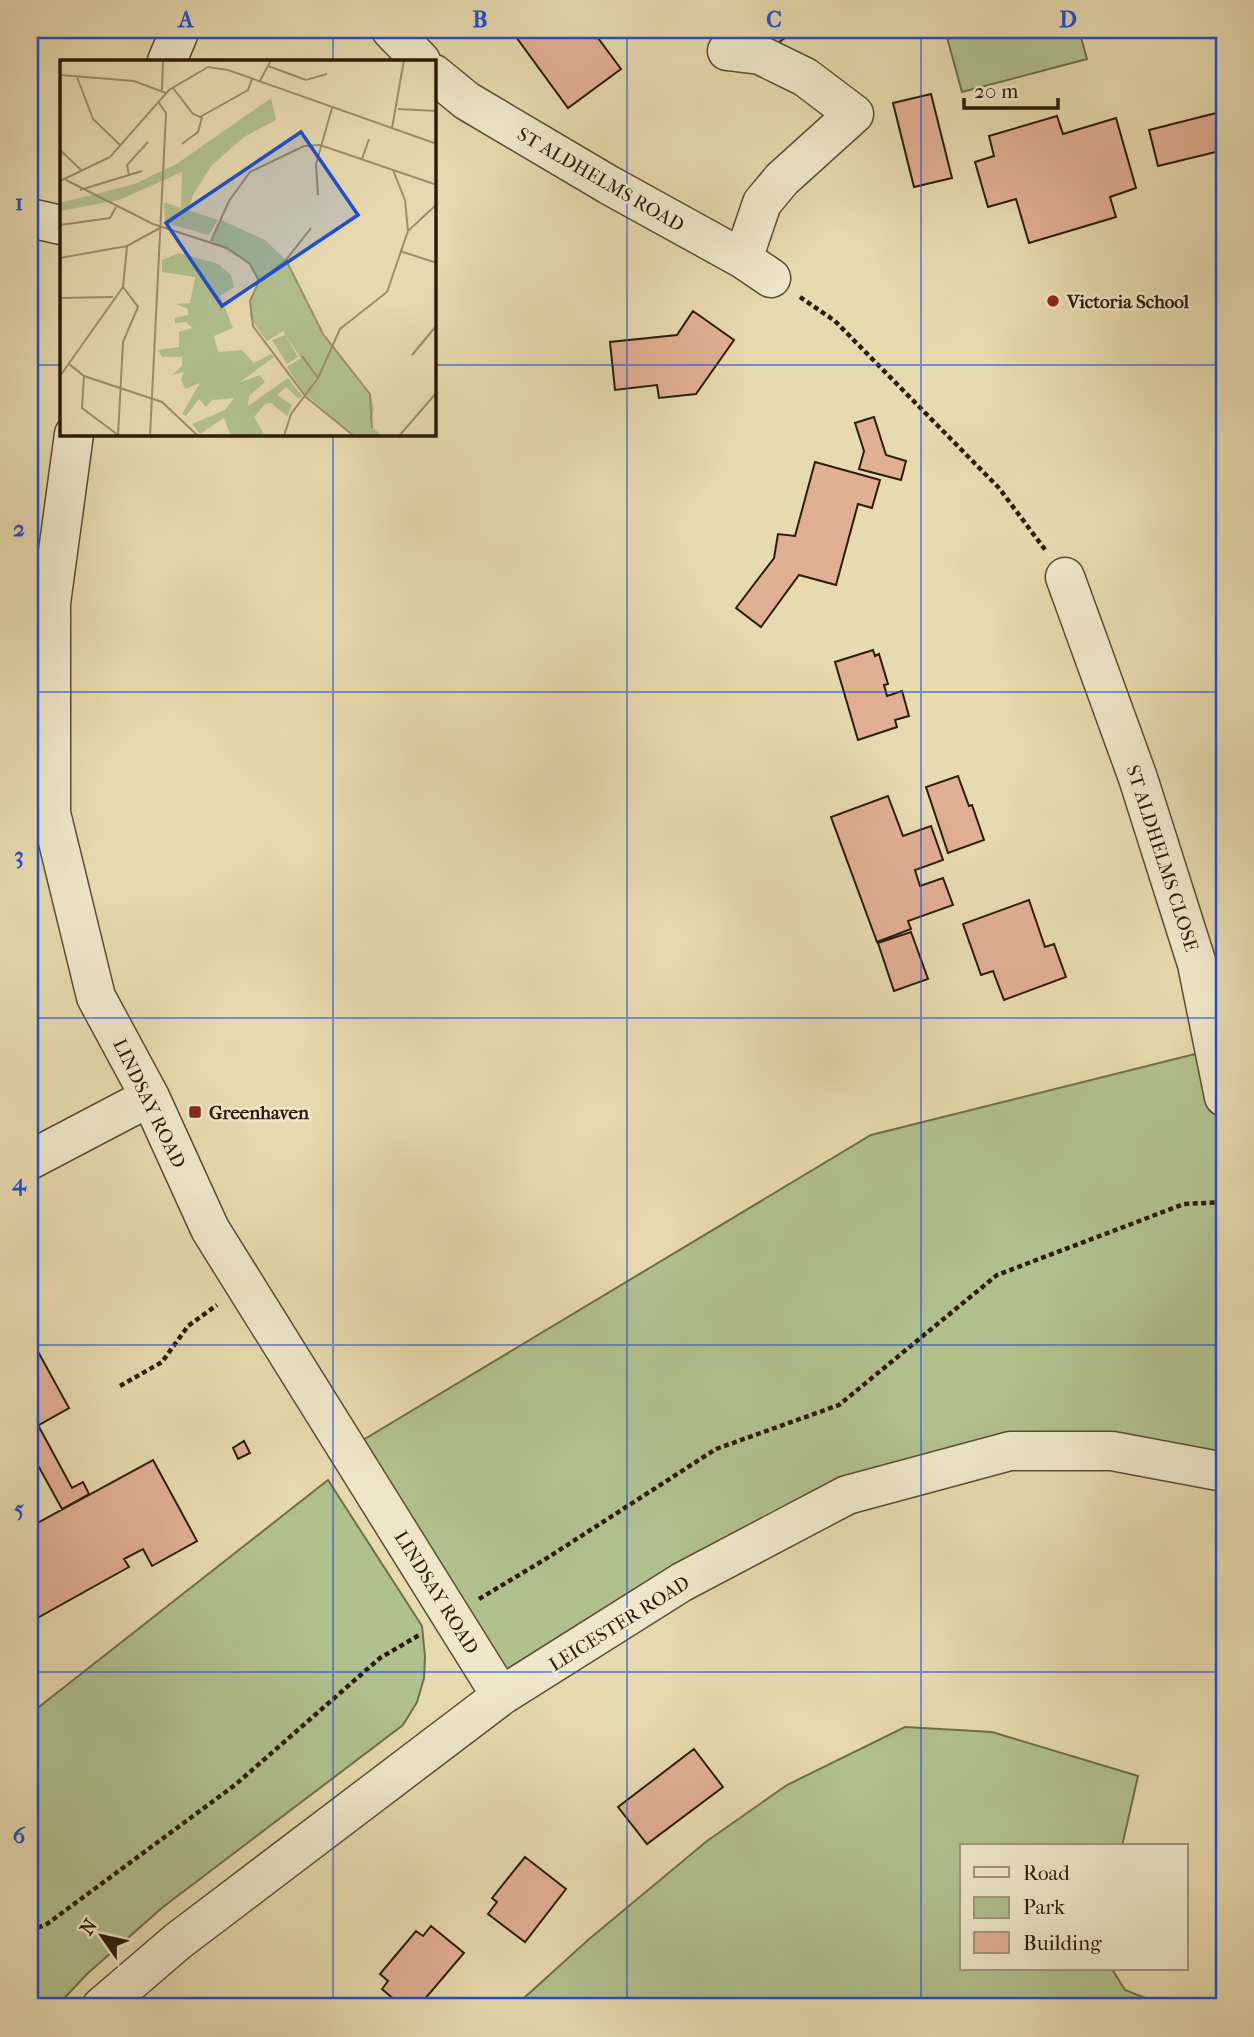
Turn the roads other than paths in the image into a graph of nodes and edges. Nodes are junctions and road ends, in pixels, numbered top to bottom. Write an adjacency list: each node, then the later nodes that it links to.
1 (180, 30): 4 (street)
2 (391, 30): 5 (street)
3 (727, 51): 6 (street, ST ALDHELMS ROAD)
4 (167, 60)
5 (420, 60)
6 (436, 76)
7 (30, 218): 8 (street)
8 (60, 225)
9 (74, 436): 12 (street, LINDSAY ROAD)
10 (1065, 577): 11 (street, ST ALDHELMS CLOSE)
11 (1220, 1050): 13 (street, ST ALDHELMS CLOSE)
12 (150, 1097): 14 (street); 16 (street, LINDSAY ROAD)
13 (1224, 1097)
14 (30, 1160)
15 (1224, 1472): 16 (street, LEICESTER ROAD)
16 (501, 1696): 17 (street, LEICESTER ROAD)
17 (101, 2007)

